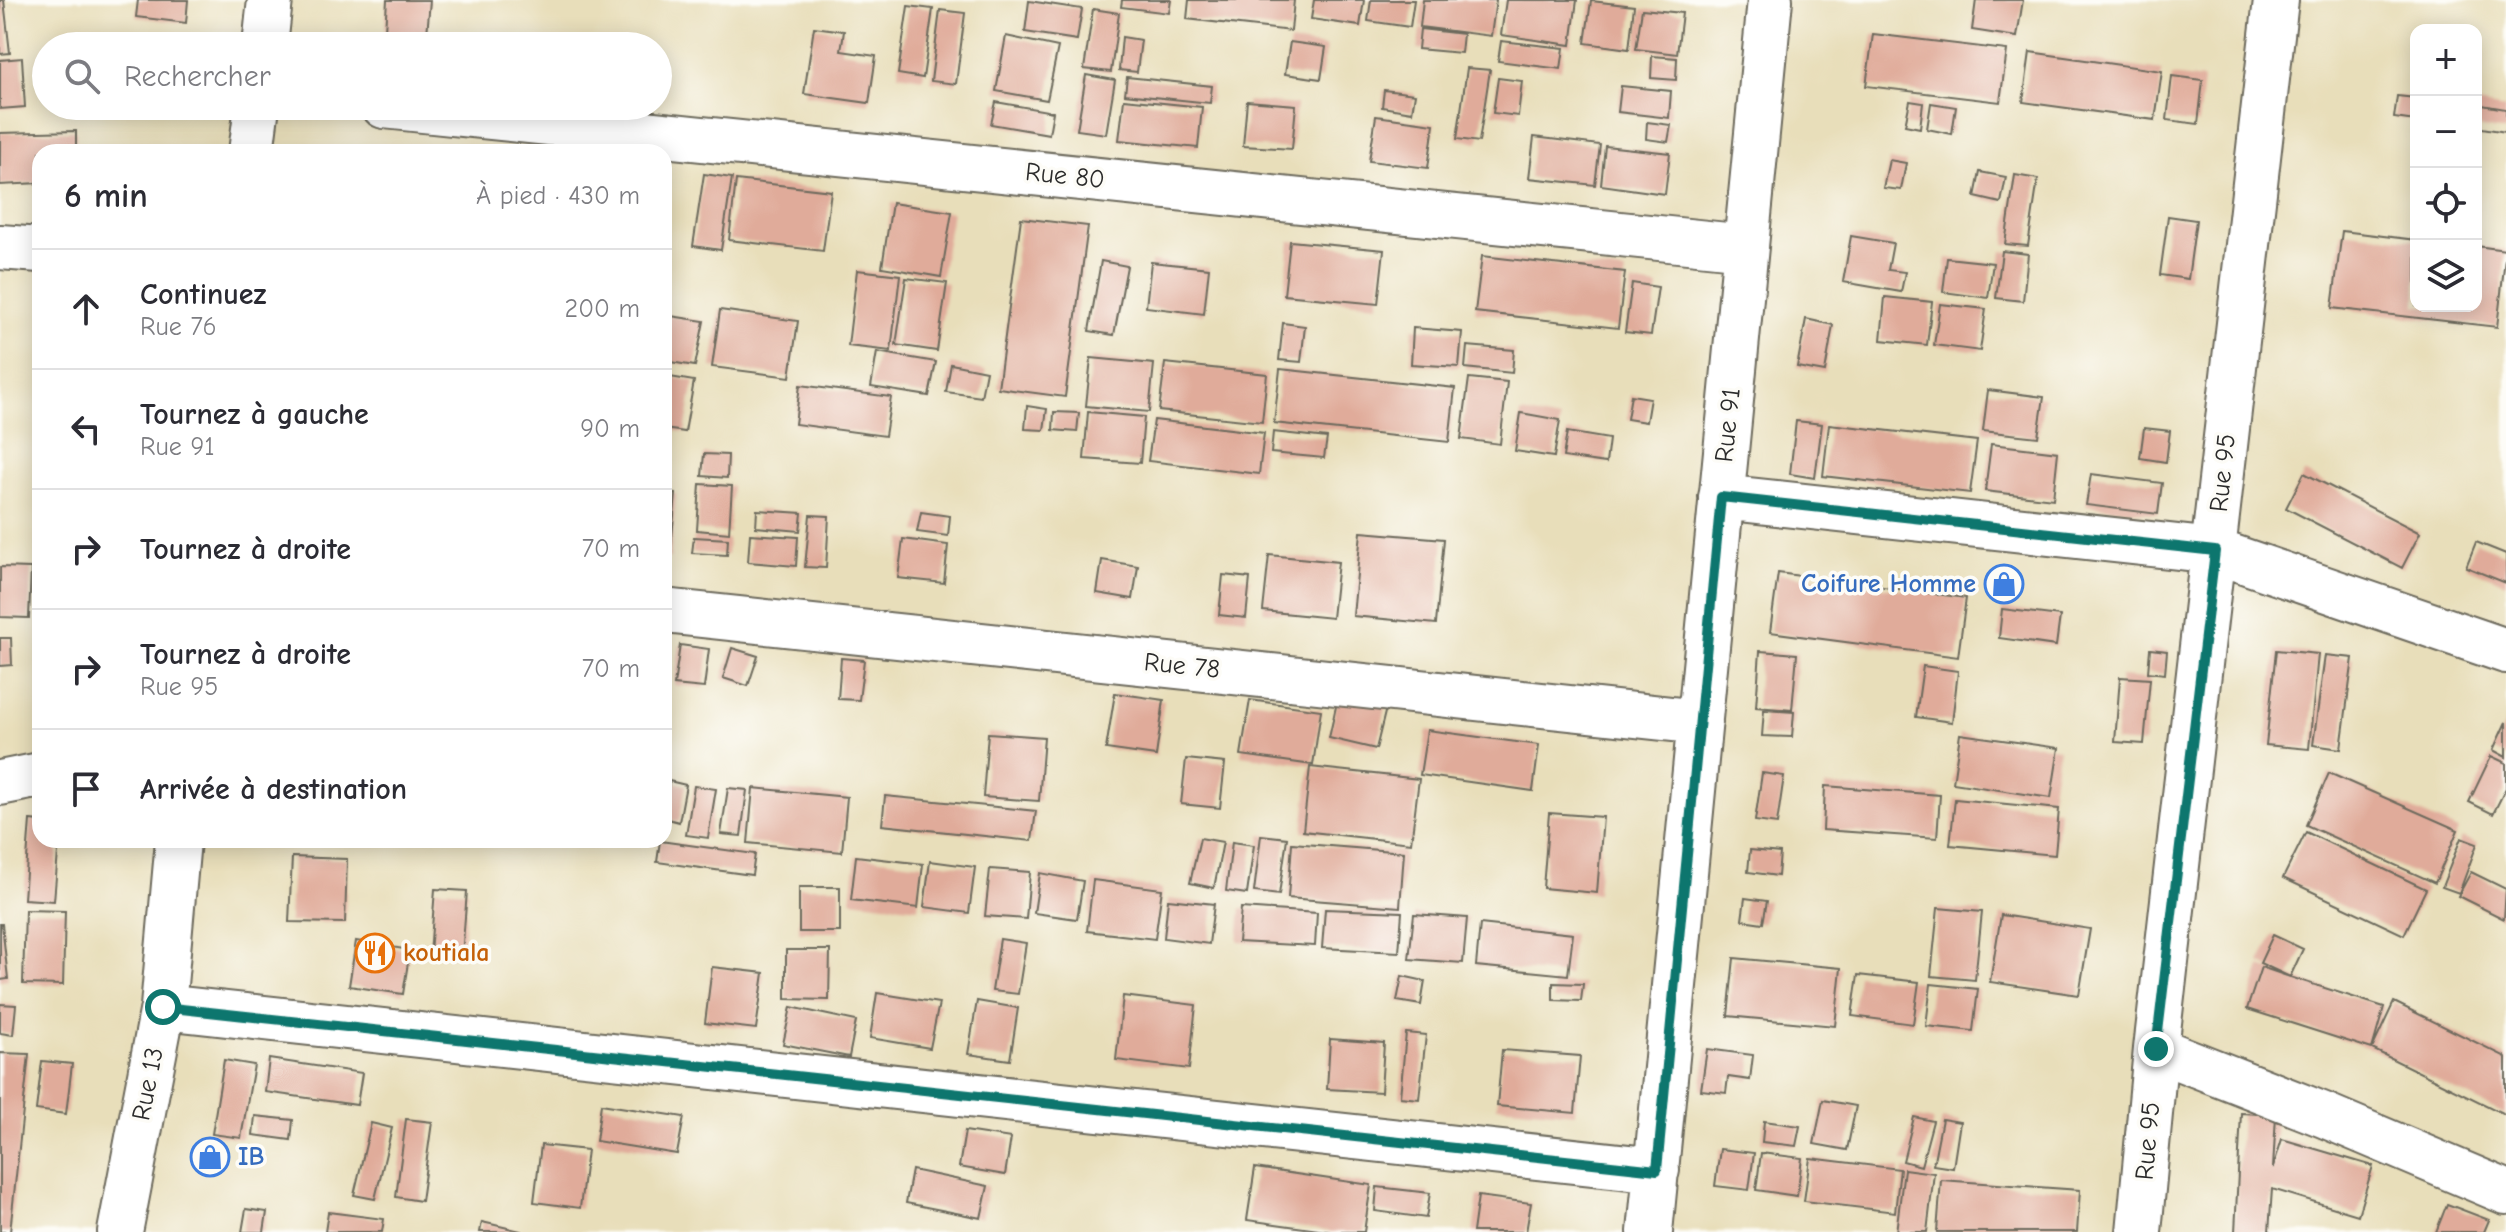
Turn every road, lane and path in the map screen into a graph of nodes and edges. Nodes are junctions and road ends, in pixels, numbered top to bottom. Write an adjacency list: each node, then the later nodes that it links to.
1 (270, 0): 4 (street)
2 (1770, 0): 9 (street, Rue 91)
3 (2276, 0): 12 (street, Rue 95)
4 (267, 32)
5 (255, 120): 7 (street)
6 (519, 120): 9 (street, Rue 80)
7 (252, 144)
8 (0, 247): 10 (street)
9 (1746, 247): 11 (street, Rue 91)
10 (32, 249)
11 (1721, 497): 12 (street); 15 (street, Rue 91)
12 (2215, 551): 14 (street); 20 (street, Rue 95)
13 (672, 612): 15 (street, Rue 78)
14 (2506, 651)
15 (1700, 722): 21 (street, Rue 91)
16 (32, 777): 17 (street)
17 (0, 783)
18 (177, 848): 19 (street, Rue 13)
19 (163, 1007): 21 (street); 23 (street, Rue 13)
20 (2156, 1049): 22 (street); 25 (street, Rue 95)
21 (1657, 1170): 24 (street, Rue 91)
22 (2506, 1192)
23 (120, 1232)
24 (1650, 1232)
25 (2139, 1232)

